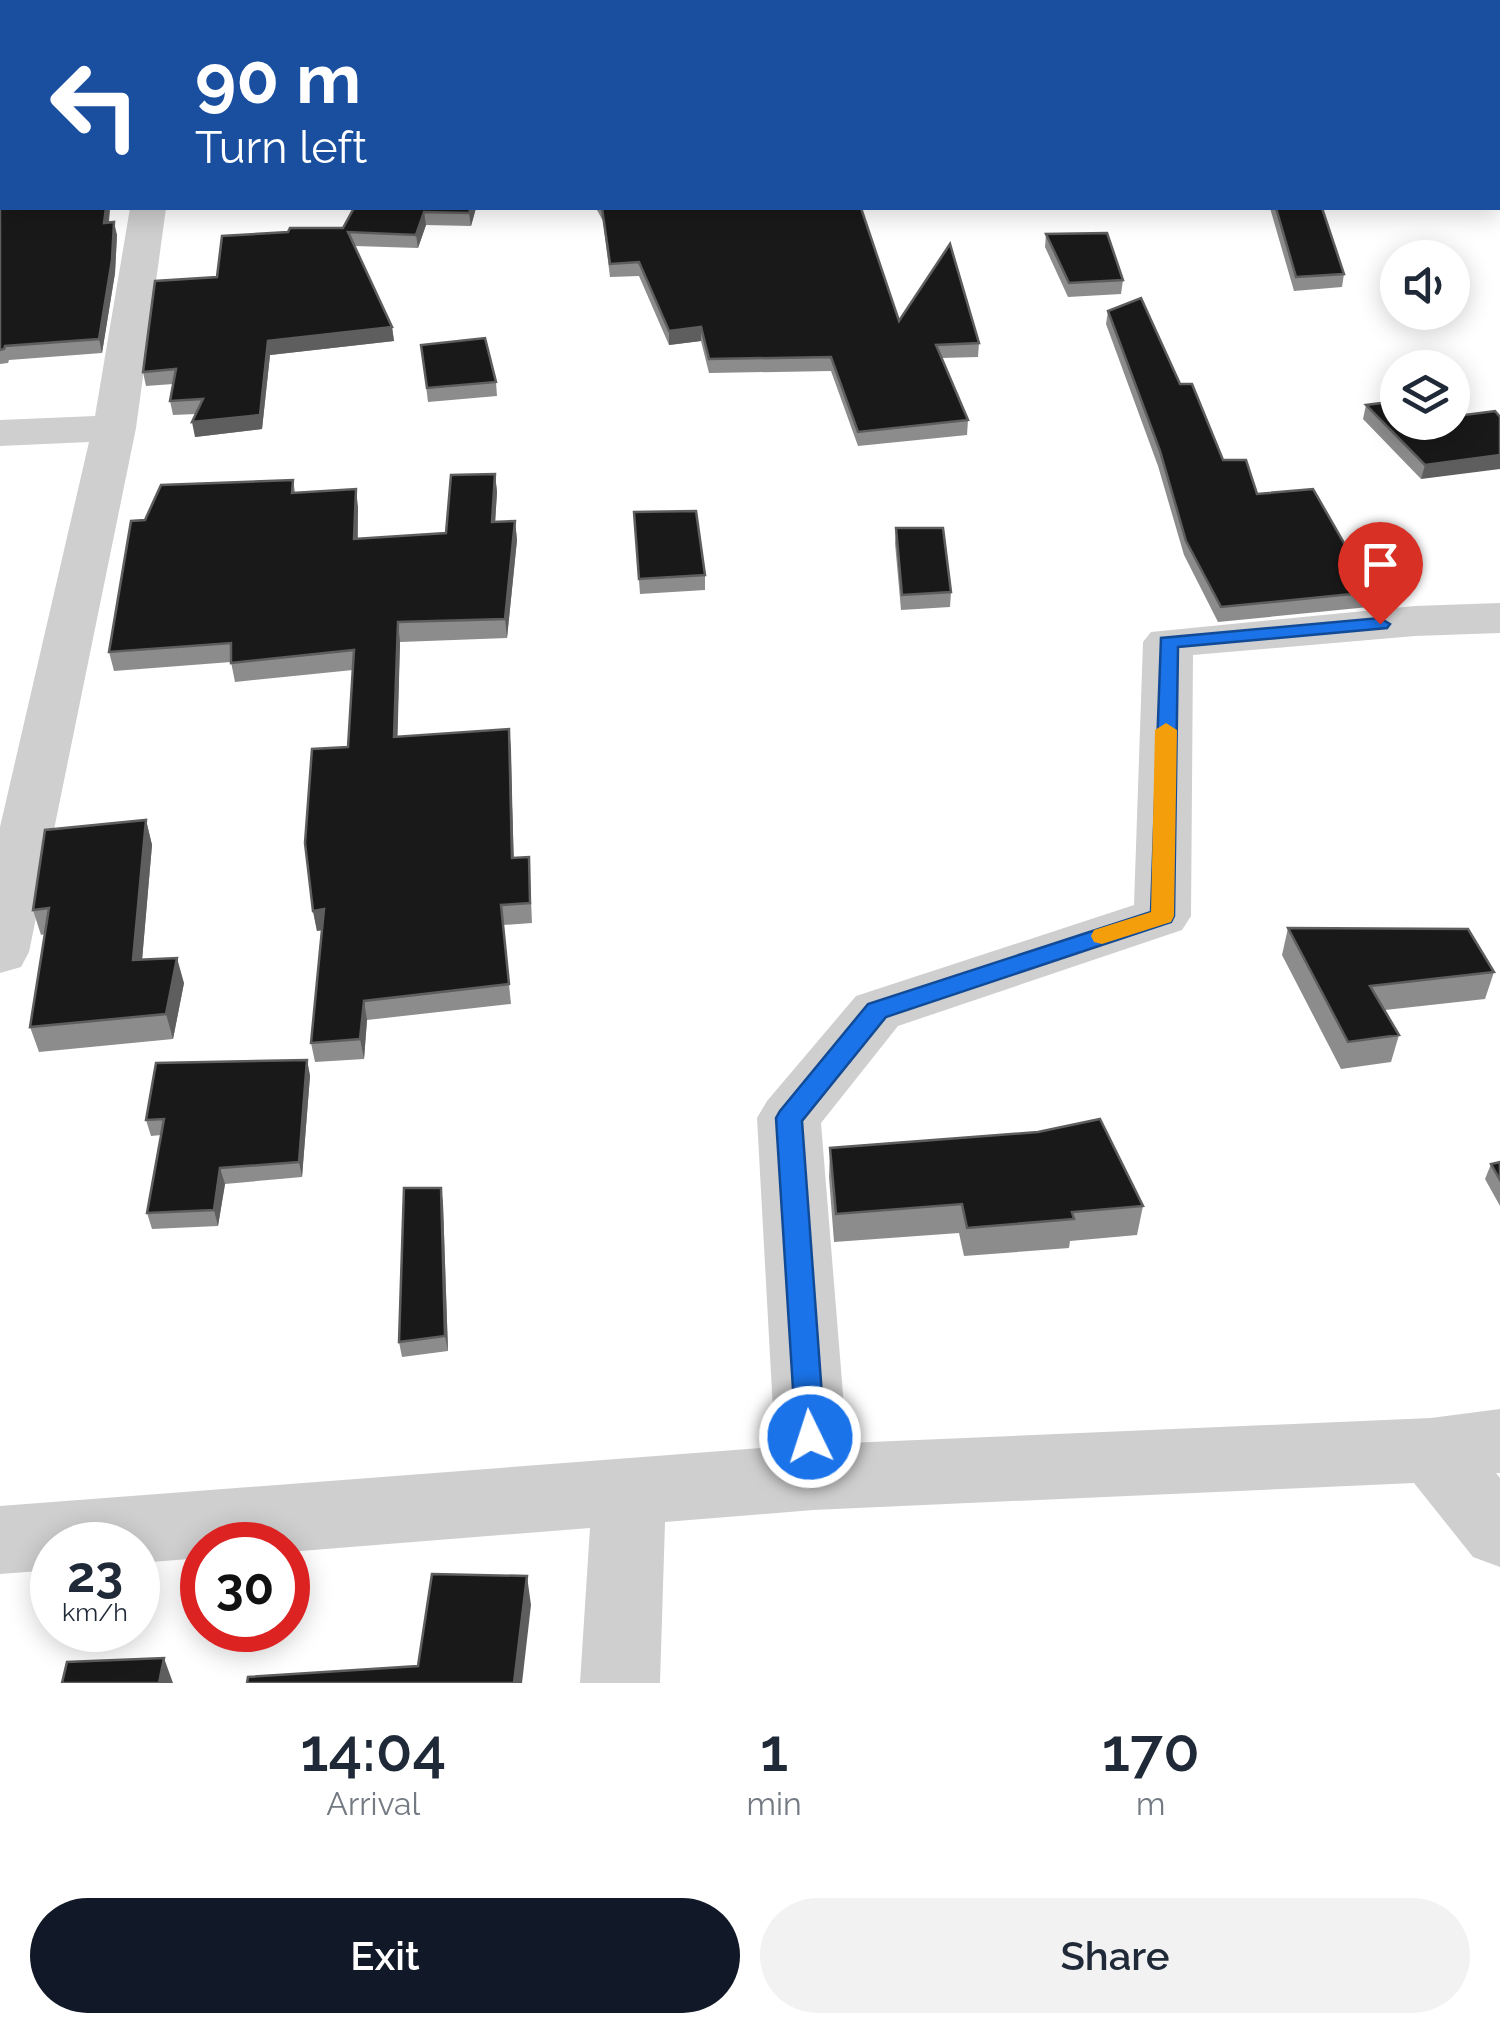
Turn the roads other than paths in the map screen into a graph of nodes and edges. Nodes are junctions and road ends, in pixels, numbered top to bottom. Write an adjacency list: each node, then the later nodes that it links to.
1 (147, 210): 2 (street)
2 (114, 428): 3 (street); 5 (street)
3 (0, 433)
4 (1500, 618): 7 (street)
5 (0, 952)
6 (1466, 1445): 7 (street); 9 (street)
7 (813, 1477): 8 (street)
8 (629, 1494): 10 (street); 11 (street)
9 (1500, 1533)
10 (0, 1540)
11 (620, 1683)

